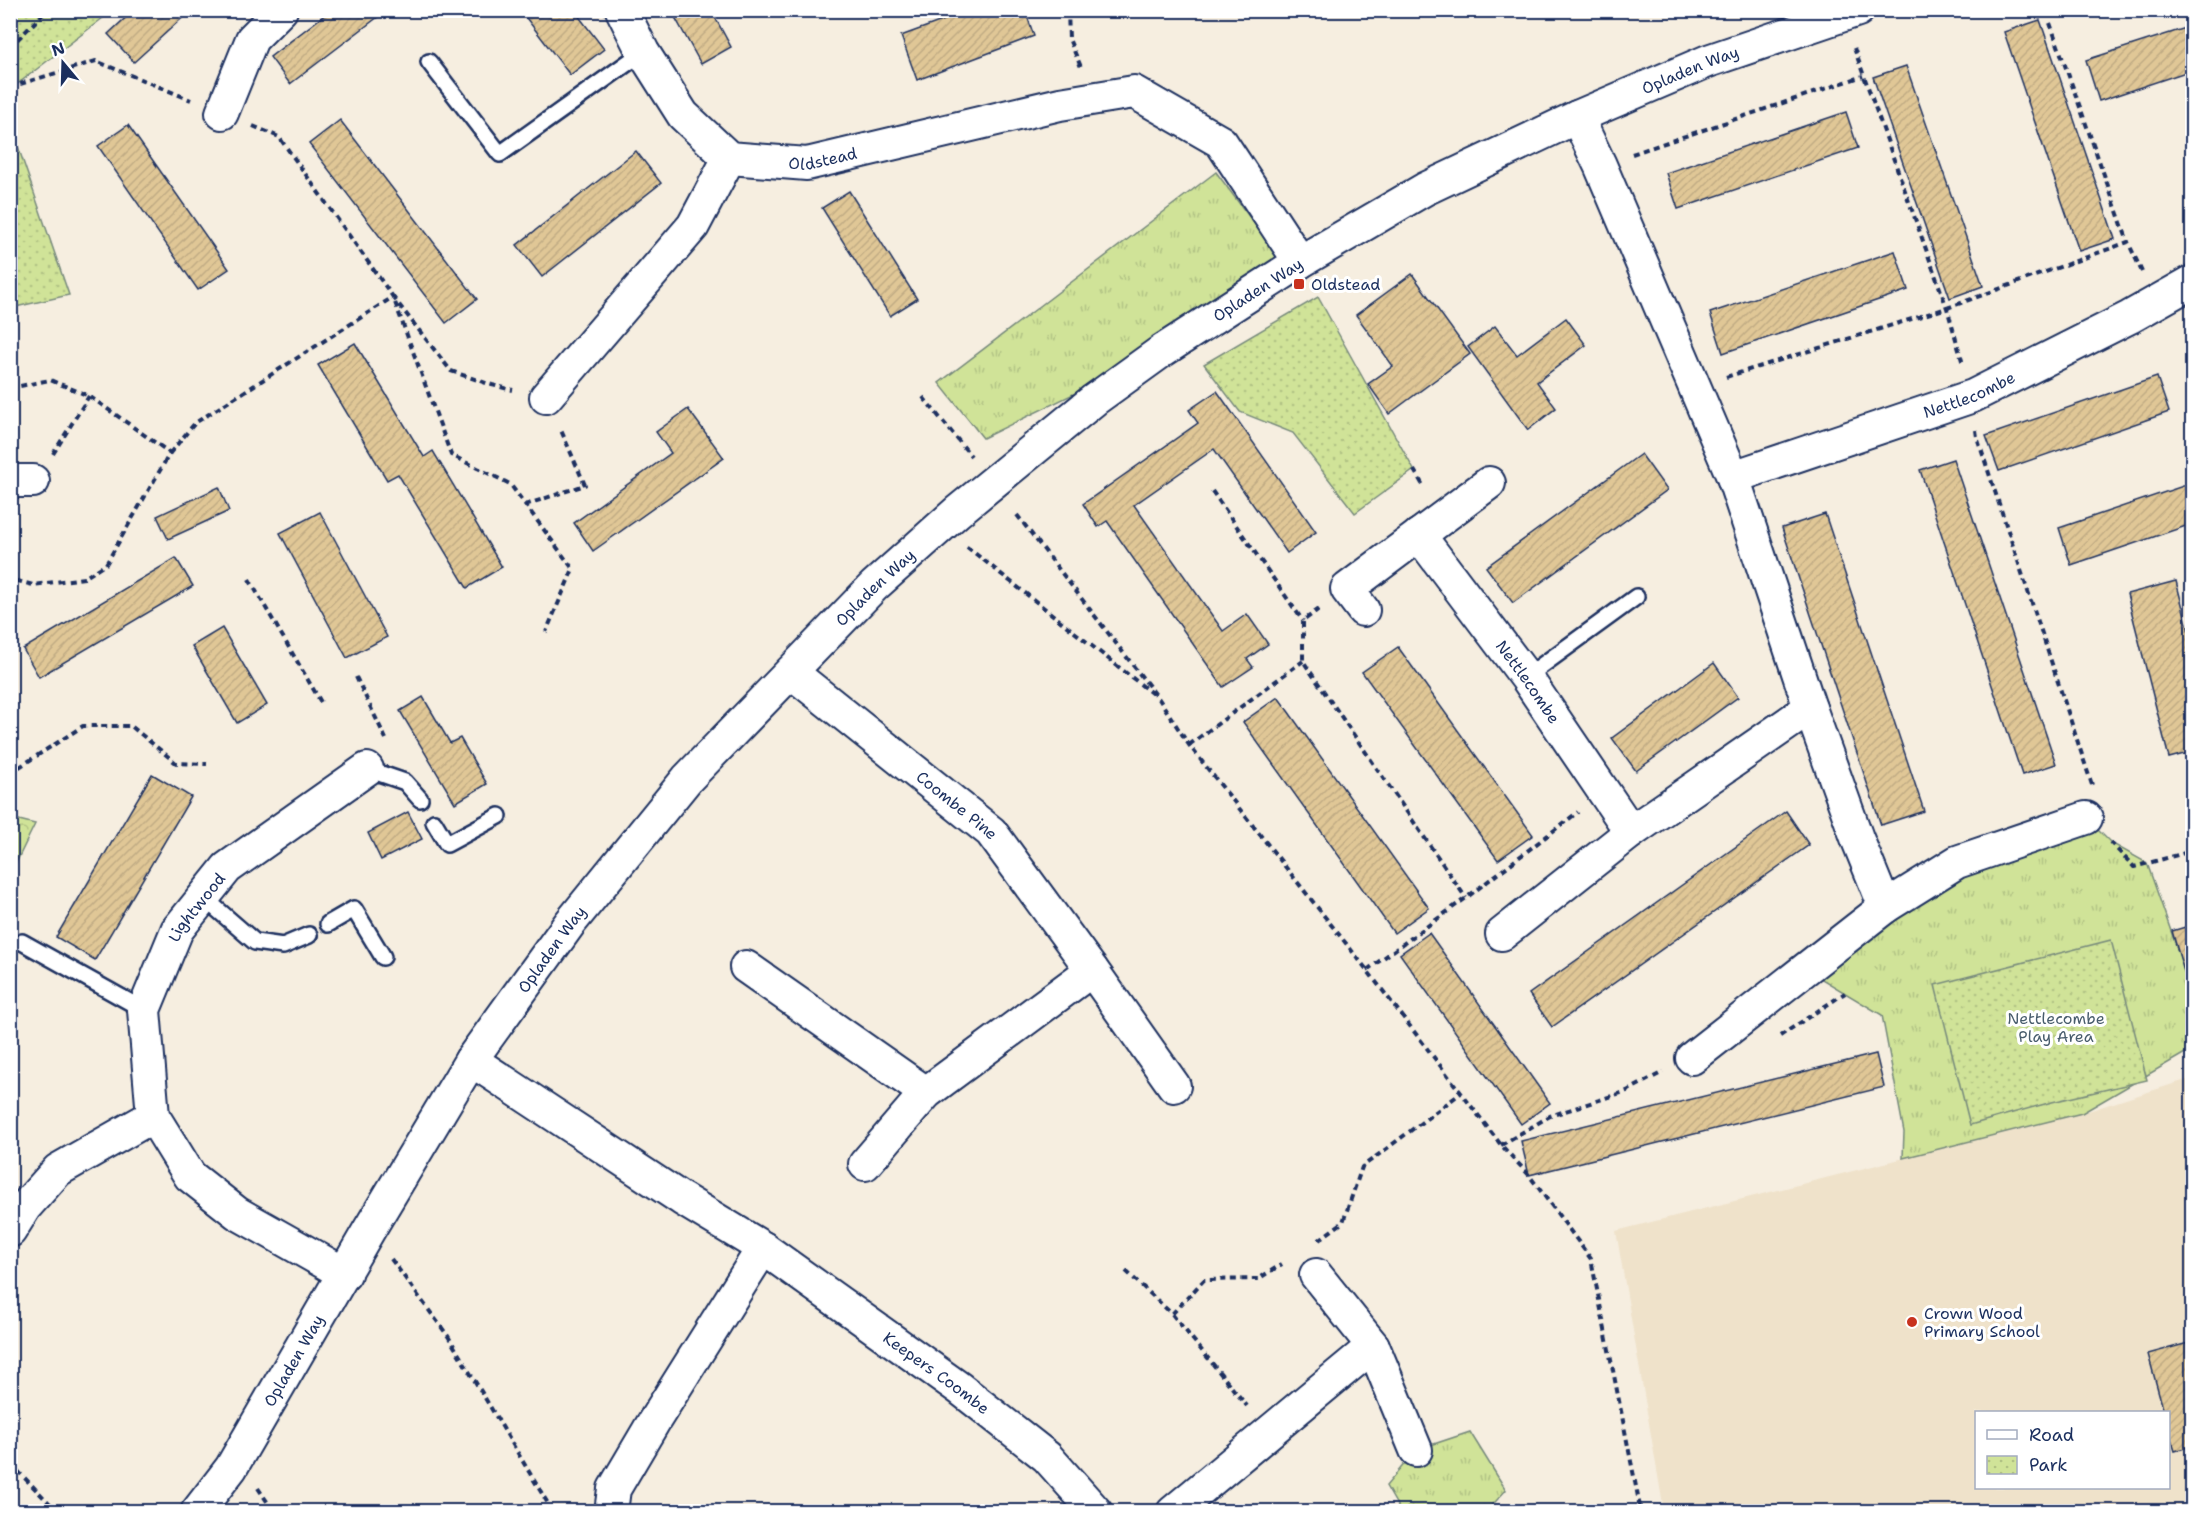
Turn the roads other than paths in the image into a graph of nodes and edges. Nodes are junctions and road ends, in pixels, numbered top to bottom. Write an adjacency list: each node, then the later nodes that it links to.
1 (281, 10): 6 (street)
2 (622, 10): 4 (street)
3 (1850, 13): 7 (street, Opladen Way)
4 (643, 52): 5 (lane); 8 (street)
5 (429, 62)
6 (222, 113)
7 (1577, 117): 9 (street, Opladen Way); 12 (street)
8 (729, 158): 9 (street, Oldstead); 11 (street)
9 (1300, 262): 17 (street, Opladen Way)
10 (2193, 282): 12 (street, Nettlecombe)
11 (546, 397)
12 (1733, 477): 19 (street)
13 (1489, 483): 14 (street)
14 (1419, 535): 16 (street); 18 (street, Nettlecombe)
15 (1636, 597): 18 (lane)
16 (1355, 600)
17 (791, 672): 34 (street, Coombe Pine); 37 (street, Opladen Way)
18 (1526, 677): 25 (street, Nettlecombe)
19 (1810, 708): 25 (street); 27 (street)
20 (367, 769): 21 (lane); 26 (street, Lightwood)
21 (420, 799)
22 (499, 816): 23 (lane)
23 (434, 822)
24 (2097, 825): 27 (street)
25 (1631, 832): 29 (street)
26 (203, 897): 30 (lane); 35 (street, Lightwood)
27 (1885, 907): 36 (street)
28 (328, 924): 32 (lane)
29 (1502, 934)
30 (309, 935)
31 (22, 942): 35 (lane)
32 (383, 957)
33 (746, 967): 39 (street)
34 (1092, 970): 38 (street, Coombe Pine); 39 (street)
35 (144, 1010): 40 (street, Lightwood)
36 (1692, 1058)
37 (471, 1060): 43 (street, Keepers Coombe); 44 (street, Opladen Way)
38 (1174, 1086)
39 (926, 1093): 41 (street)
40 (153, 1116): 42 (street); 44 (street, Lightwood)
41 (865, 1164)
42 (10, 1231)
43 (763, 1248): 49 (street); 50 (street, Keepers Coombe)
44 (345, 1274): 48 (street, Opladen Way)
45 (1316, 1275): 46 (street)
46 (1373, 1346): 47 (street); 51 (street)
47 (1416, 1450)
48 (197, 1512)
49 (611, 1512)
50 (1096, 1512)
51 (1173, 1512)

